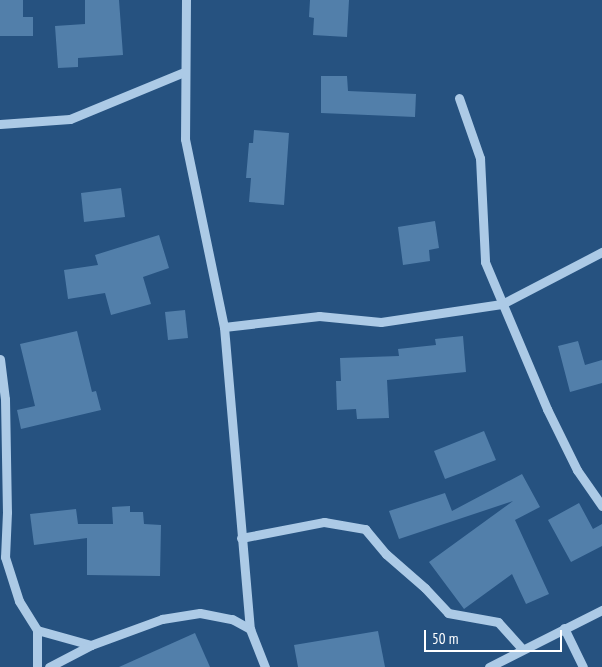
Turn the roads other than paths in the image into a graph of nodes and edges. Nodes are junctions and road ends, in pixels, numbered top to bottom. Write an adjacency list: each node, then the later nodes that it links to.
1 (186, 0): 2 (street)
2 (184, 72): 4 (street); 7 (street)
3 (459, 98): 6 (street)
4 (0, 124)
5 (602, 252): 6 (street)
6 (502, 304): 7 (street); 9 (street)
7 (224, 326): 11 (street)
8 (0, 359): 10 (street)
9 (602, 506)
10 (4, 513): 15 (street)
11 (241, 538): 14 (street); 17 (street)
12 (602, 610): 13 (street)
13 (564, 628): 17 (street); 22 (street)
14 (250, 629): 16 (street); 20 (street)
15 (38, 630): 16 (street); 18 (street)
16 (91, 645): 19 (street)
17 (522, 649): 21 (street)
18 (36, 667)
19 (49, 667)
20 (265, 667)
21 (488, 667)
22 (583, 667)

